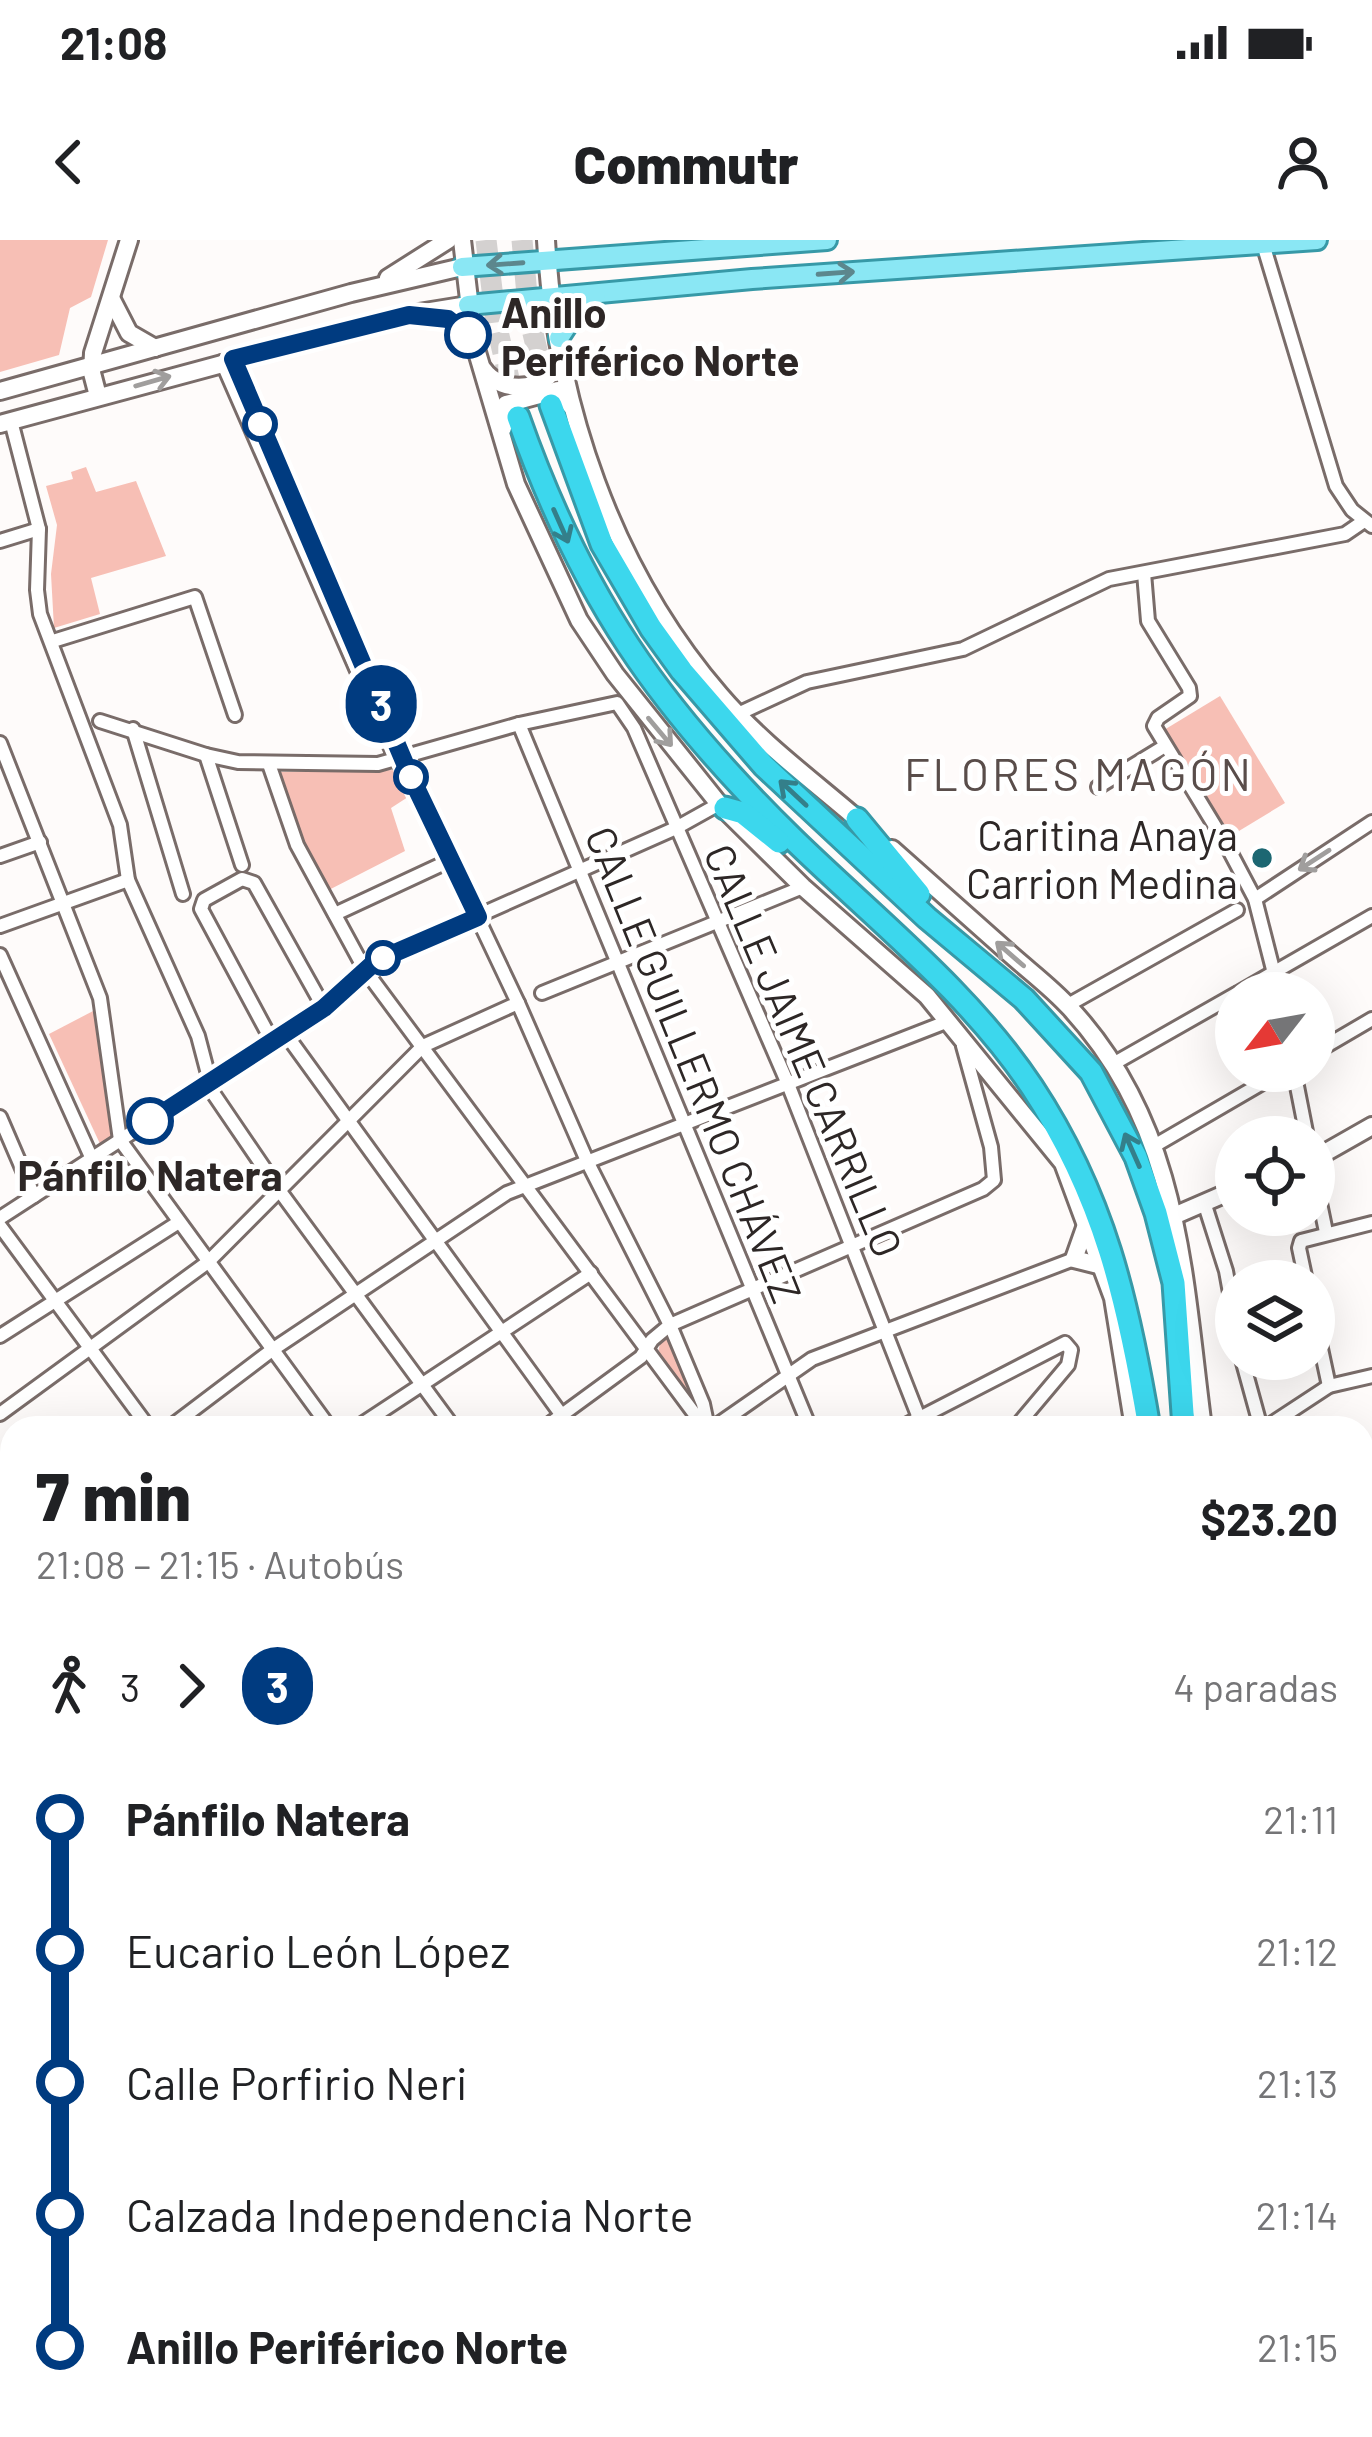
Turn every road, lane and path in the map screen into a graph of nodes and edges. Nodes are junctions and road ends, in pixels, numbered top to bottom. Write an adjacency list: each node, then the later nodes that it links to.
1 (130, 240): 13 (street)
2 (448, 240): 10 (street)
3 (461, 240): 9 (street)
4 (546, 240): 8 (street)
5 (827, 240): 8 (main road)
6 (1317, 240): 7 (main road)
7 (1263, 244): 11 (main road, one-way to 7); 29 (street)
8 (548, 261): 9 (main road, one-way to 9); 12 (street)
9 (462, 267): 10 (street); 14 (street)
10 (369, 289): 18 (street)
11 (596, 294): 12 (main road); 17 (main road)
12 (552, 297): 14 (main road); 17 (street)
13 (112, 300): 18 (street); 21 (street)
14 (468, 305): 15 (street); 16 (street)
15 (400, 316): 16 (street); 19 (street)
16 (474, 342): 20 (street)
17 (560, 344): 20 (street); 27 (street)
18 (155, 348): 21 (street)
19 (227, 361): 23 (street, one-way to 19); 42 (street)
20 (480, 363): 28 (street)
21 (91, 365): 22 (street); 23 (street)
22 (0, 391)
23 (98, 396): 26 (street)
24 (550, 405): 66 (highway, one-way to 24)
25 (518, 417): 57 (highway, one-way to 57)
26 (6, 423): 30 (street)
27 (579, 423): 28 (street); 34 (street)
28 (504, 440): 45 (street, one-way to 45)
29 (1368, 523): 32 (street)
30 (39, 529): 31 (street); 33 (street)
31 (0, 541)
32 (1144, 573): 34 (street); 40 (street)
33 (52, 641): 35 (street); 54 (street)
34 (738, 714): 46 (street)
35 (235, 715)
36 (100, 721): 38 (street)
37 (519, 724): 42 (street); 48 (street, CALLE JAIME CARRILLO); 53 (street, CALLE GUILLERMO CHÁVEZ)
38 (133, 729): 41 (street); 56 (street)
39 (0, 743): 49 (street)
40 (1165, 746): 44 (street); 58 (street)
41 (206, 755): 43 (street); 52 (street)
42 (400, 759): 43 (street); 51 (street)
43 (269, 764): 61 (street)
44 (1098, 787)
45 (722, 806): 48 (street); 55 (street); 57 (highway)
46 (857, 819): 66 (highway); 73 (street, one-way to 46)
47 (1372, 822): 58 (street, one-way to 58)
48 (676, 828): 53 (street); 64 (street, CALLE JAIME CARRILLO)
49 (38, 838): 50 (street); 59 (street)
50 (1, 851)
51 (451, 860): 61 (street); 63 (street)
52 (242, 865)
53 (580, 872): 63 (street); 68 (street, CALLE GUILLERMO CHÁVEZ)
54 (128, 880): 59 (street); 84 (street)
55 (803, 886): 64 (street); 77 (street)
56 (183, 894)
57 (858, 899): 151 (highway)
58 (1255, 899): 70 (street)
59 (64, 904): 65 (street); 91 (street)
60 (1237, 910): 73 (street)
61 (335, 914): 69 (street)
62 (1372, 916): 70 (street)
63 (478, 917): 69 (street); 72 (street)
64 (718, 923): 68 (street); 85 (street, CALLE JAIME CARRILLO)
65 (0, 926)
66 (957, 940): 117 (highway, one-way to 66)
67 (0, 955): 94 (street)
68 (617, 964): 71 (street); 89 (street, CALLE GUILLERMO CHÁVEZ)
69 (365, 970): 75 (street); 82 (street)
70 (1275, 972)
71 (542, 993)
72 (518, 1003): 82 (street); 95 (street)
73 (1068, 1005): 83 (street)
74 (1215, 1006): 83 (street)
75 (324, 1008): 78 (street); 80 (street)
76 (1372, 1019): 81 (street)
77 (946, 1022): 79 (street); 85 (street)
78 (286, 1033): 80 (street); 88 (street)
79 (961, 1040): 104 (street); 109 (street)
80 (272, 1041): 84 (street)
81 (1335, 1041)
82 (423, 1046): 88 (street); 96 (street)
83 (1113, 1064): 92 (street)
84 (211, 1082): 91 (street); 97 (street)
85 (788, 1084): 89 (street); 109 (street, CALLE JAIME CARRILLO)
86 (1247, 1092): 92 (street)
87 (0, 1117): 98 (street)
88 (349, 1120): 97 (street); 108 (street)
89 (684, 1126): 95 (street); 116 (street, CALLE GUILLERMO CHÁVEZ)
90 (1372, 1126): 93 (street)
91 (120, 1141): 94 (street); 102 (street)
92 (1154, 1146): 105 (street)
93 (1335, 1147)
94 (92, 1159): 98 (street)
95 (588, 1162): 96 (street); 121 (street)
96 (526, 1185): 108 (street); 115 (street)
97 (279, 1190): 113 (street); 118 (street)
98 (34, 1196): 101 (street)
99 (1215, 1198): 100 (street)
100 (1204, 1202): 105 (street); 111 (street)
101 (0, 1222): 119 (street)
102 (179, 1222): 113 (street); 119 (street)
103 (1372, 1223): 106 (street)
104 (1086, 1224): 110 (street); 114 (street)
105 (1177, 1226): 117 (highway); 120 (street)
106 (1335, 1230)
107 (1315, 1236): 112 (street)
108 (436, 1240): 118 (street); 123 (street)
109 (851, 1244): 116 (street); 122 (street, CALLE JAIME CARRILLO)
110 (1074, 1259): 114 (street); 122 (street)
111 (1222, 1260)
112 (1302, 1260)
113 (208, 1262): 126 (street); 127 (street)
114 (1102, 1266): 134 (street)
115 (591, 1273): 123 (street); 125 (street)
116 (751, 1287): 121 (street); 128 (street, CALLE GUILLERMO CHÁVEZ)
117 (1174, 1291): 120 (highway); 152 (highway)
118 (355, 1294): 127 (street); 132 (street)
119 (55, 1300): 124 (street); 126 (street)
120 (1189, 1322): 153 (street)
121 (670, 1324): 125 (street); 143 (street)
122 (885, 1331): 128 (street); 146 (street, CALLE JAIME CARRILLO)
123 (502, 1332): 132 (street); 136 (street)
124 (0, 1336)
125 (646, 1347): 136 (street); 142 (street)
126 (91, 1349): 135 (street); 137 (street)
127 (272, 1350): 138 (street); 139 (street)
128 (787, 1373): 144 (street); 145 (street, CALLE GUILLERMO CHÁVEZ)
129 (1372, 1376): 133 (street)
130 (1248, 1380): 154 (street)
131 (1328, 1380): 133 (street)
132 (422, 1384): 140 (street); 141 (street)
133 (1329, 1386): 155 (street)
134 (1130, 1403): 149 (street); 150 (street)
135 (0, 1414)
136 (562, 1415)
137 (140, 1416)
138 (185, 1416)
139 (321, 1416)
140 (374, 1416)
141 (445, 1416)
142 (700, 1416)
143 (706, 1416)
144 (726, 1416)
145 (805, 1416)
146 (919, 1416)
147 (932, 1416): 148 (street)
148 (1025, 1416)
149 (1125, 1416)
150 (1133, 1416)
151 (1147, 1416)
152 (1183, 1416)
153 (1201, 1416)
154 (1259, 1416)
155 (1282, 1416)

